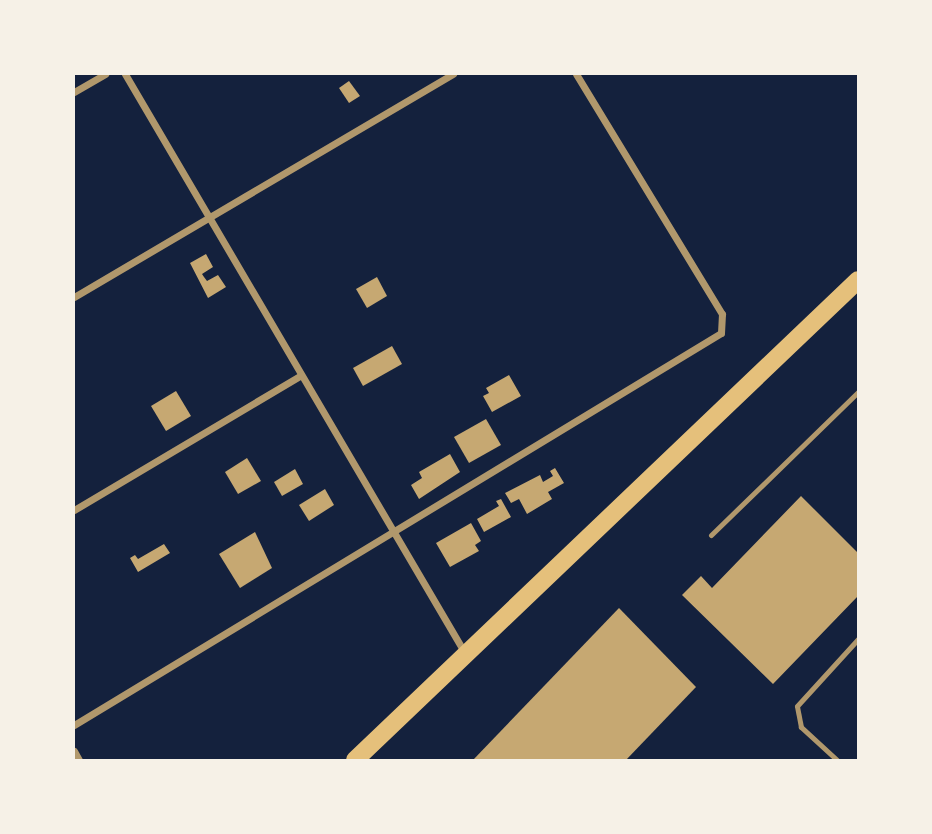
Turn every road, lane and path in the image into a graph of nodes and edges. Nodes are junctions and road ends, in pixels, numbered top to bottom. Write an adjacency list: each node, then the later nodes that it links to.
1 (106, 74): 5 (street)
2 (125, 74): 6 (street)
3 (453, 74): 6 (street)
4 (576, 74): 12 (street)
5 (74, 92)
6 (209, 218): 8 (street); 9 (street)
7 (859, 280): 15 (main road)
8 (74, 297)
9 (301, 375): 11 (street); 12 (street)
10 (859, 392): 13 (lane)
11 (74, 510)
12 (393, 531): 15 (street); 16 (street)
13 (711, 535)
14 (859, 639): 20 (lane)
15 (466, 656): 19 (main road)
16 (74, 725)
17 (74, 751): 18 (street)
18 (79, 761)
19 (355, 761)
20 (837, 761)

